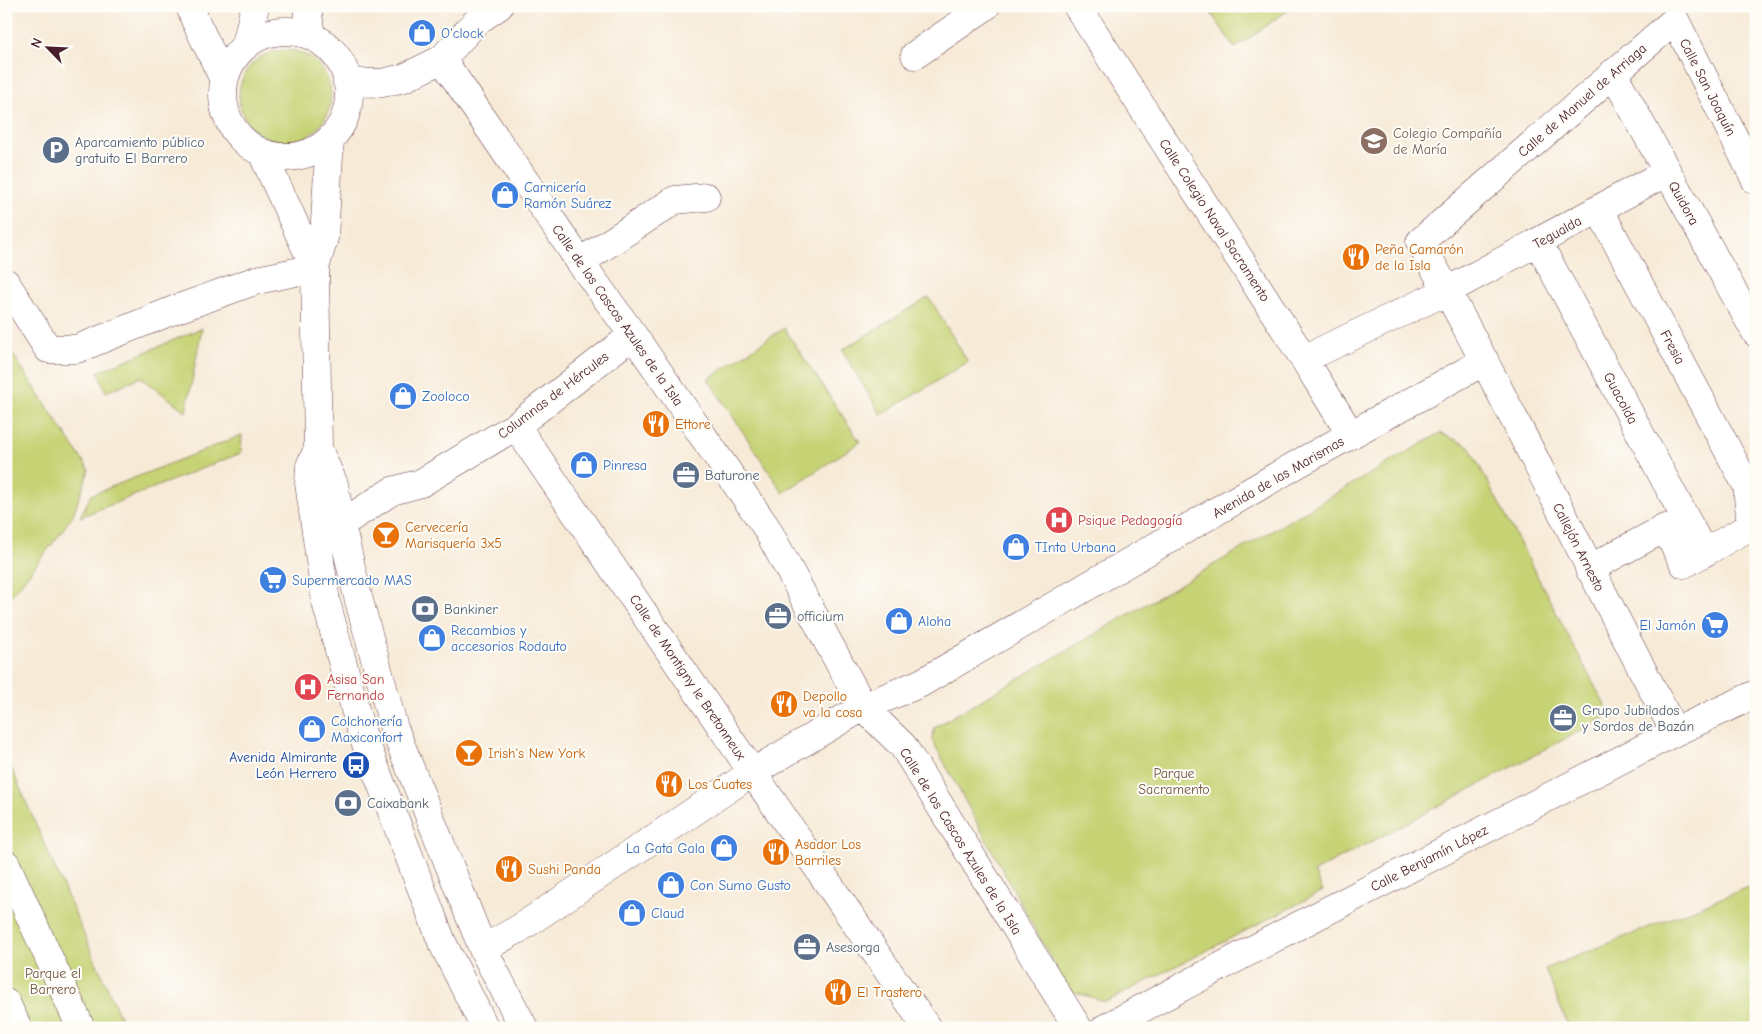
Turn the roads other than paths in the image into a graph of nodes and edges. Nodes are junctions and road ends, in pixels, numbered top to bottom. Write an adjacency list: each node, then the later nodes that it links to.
1 (190, 6): 13 (street)
2 (255, 6): 9 (street)
3 (307, 6): 8 (street)
4 (499, 6): 11 (street)
5 (986, 6): 10 (street)
6 (1077, 6): 28 (street, Calle Colegio Naval Sacramento)
7 (1674, 20): 12 (street, Calle de Manuel de Arriaga); 18 (street, Calle San Joaquín)
8 (311, 36): 9 (street); 14 (street)
9 (246, 45): 13 (street)
10 (915, 55)
11 (442, 59): 14 (street); 22 (street, Calle de los Cascos Azules de la Isla)
12 (1613, 73): 17 (street, Quidora); 25 (street, Calle de Manuel de Arriaga)
13 (224, 80): 16 (street)
14 (347, 82): 15 (street)
15 (330, 139): 16 (street); 23 (street)
16 (262, 152): 23 (street)
17 (1667, 172): 20 (street, Tegualda); 26 (street, Quidora)
18 (1756, 181)
19 (706, 198): 22 (street)
20 (1599, 209): 21 (street, Tegualda); 33 (street, Fresia)
21 (1538, 242): 25 (street, Tegualda); 35 (street, Guacolda)
22 (580, 262): 27 (street, Calle de los Cascos Azules de la Isla)
23 (315, 268): 24 (street); 32 (street)
24 (6, 284)
25 (1448, 291): 28 (street); 29 (street)
26 (1756, 334)
27 (633, 335): 30 (street, Columnas de Hércules); 38 (street, Calle de los Cascos Azules de la Isla)
28 (1304, 359): 31 (street, Calle Colegio Naval Sacramento)
29 (1485, 361): 31 (street, Avenida de las Marismas); 36 (street, Callejón Arnesto)
30 (516, 426): 34 (street, Columnas de Hércules); 40 (street, Calle de Montigny le Bretonneux)
31 (1351, 435): 38 (street, Avenida de las Marismas)
32 (318, 449): 34 (street); 46 (street)
33 (1751, 483): 35 (street)
34 (341, 524): 42 (street)
35 (1704, 553): 36 (street)
36 (1589, 569): 39 (street, Callejón Arnesto)
37 (1756, 694): 39 (street, Calle Benjamín López)
38 (863, 707): 40 (street, Avenida de las Marismas); 49 (street, Calle de los Cascos Azules de la Isla)
39 (1674, 732): 50 (street, Calle Benjamín López)
40 (753, 772): 42 (street, Avenida de las Marismas); 48 (street, Calle de Montigny le Bretonneux)
41 (6, 864): 45 (street)
42 (483, 949): 47 (street)
43 (6, 1003): 44 (street)
44 (18, 1028)
45 (80, 1028)
46 (485, 1028)
47 (524, 1028)
48 (927, 1028)
49 (1078, 1028)
50 (1105, 1028)

